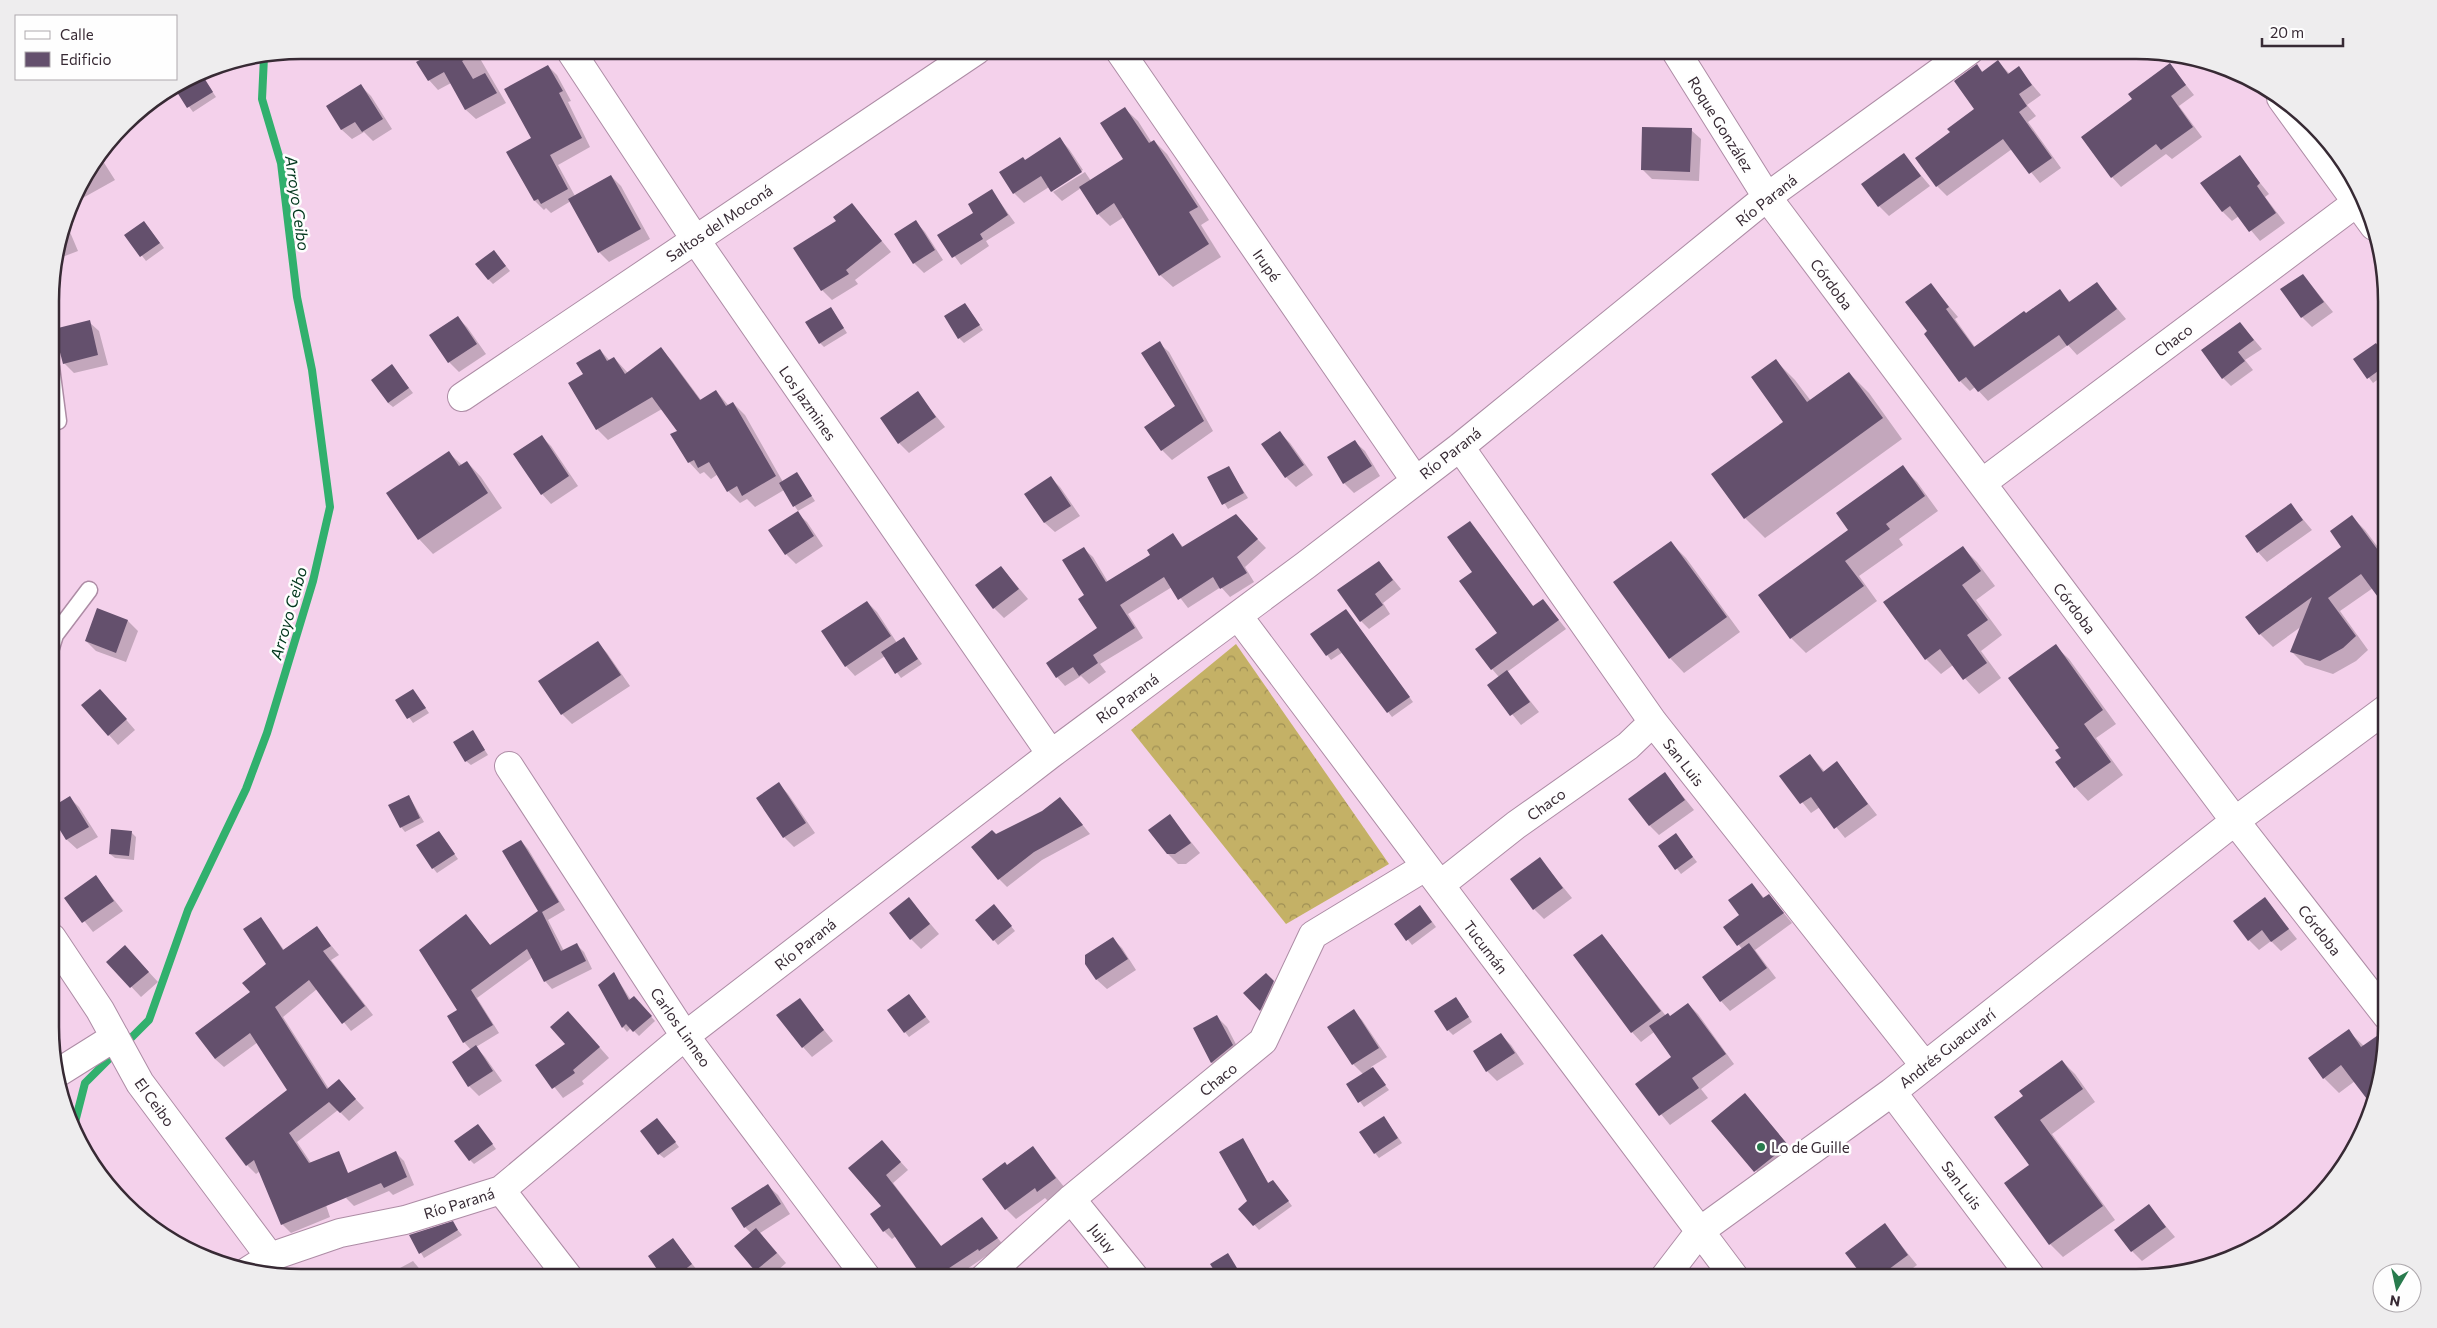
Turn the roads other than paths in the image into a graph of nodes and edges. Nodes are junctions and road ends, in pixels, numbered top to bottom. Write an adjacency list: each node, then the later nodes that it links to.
1 (576, 59): 10 (street, Los Jazmines)
2 (964, 59): 10 (street, Saltos del Moconá)
3 (1125, 59): 13 (street, Irupé)
4 (1681, 59): 8 (street, Roque González)
5 (1958, 59): 8 (street, Río Paraná)
6 (2302, 125): 7 (street)
7 (2349, 185)
8 (1767, 197): 12 (street, Río Paraná); 14 (street, Córdoba)
9 (2357, 202): 14 (street, Chaco)
10 (695, 239): 11 (street, Saltos del Moconá); 20 (street, Los Jazmines)
11 (462, 397)
12 (1460, 446): 13 (street, Río Paraná); 19 (street, San Luis)
13 (1415, 480): 16 (street, Río Paraná)
14 (1982, 483): 22 (street, Córdoba)
15 (89, 590): 17 (lane)
16 (1238, 616): 20 (street, Río Paraná); 23 (street, Tucumán)
17 (59, 629)
18 (2378, 715): 22 (street, Andrés Guacurarí)
19 (1653, 722): 23 (street, Chaco); 28 (street, San Luis)
20 (1051, 754): 26 (street, Río Paraná)
21 (509, 766): 26 (street, Carlos Linneo)
22 (2235, 821): 25 (street, Córdoba); 28 (street, Andrés Guacurarí)
23 (1432, 876): 32 (street, Chaco); 33 (street, Tucumán)
24 (59, 948): 27 (street, El Ceibo)
25 (2378, 1004)
26 (685, 1036): 31 (street, Río Paraná); 36 (street, Carlos Linneo)
27 (115, 1037): 29 (street); 34 (street, El Ceibo)
28 (1925, 1066): 30 (street, Andrés Guacurarí)
29 (62, 1070)
30 (1892, 1092): 33 (street, Andrés Guacurarí); 41 (street, San Luis)
31 (501, 1190): 34 (street, Río Paraná); 35 (street)
32 (1070, 1199): 37 (street, Chaco); 38 (street, Jujuy)
33 (1700, 1231): 39 (street, Andrés Guacurarí); 40 (street, Tucumán)
34 (259, 1264)
35 (562, 1269)
36 (860, 1269)
37 (994, 1269)
38 (1128, 1269)
39 (1671, 1269)
40 (1728, 1269)
41 (2025, 1269)

